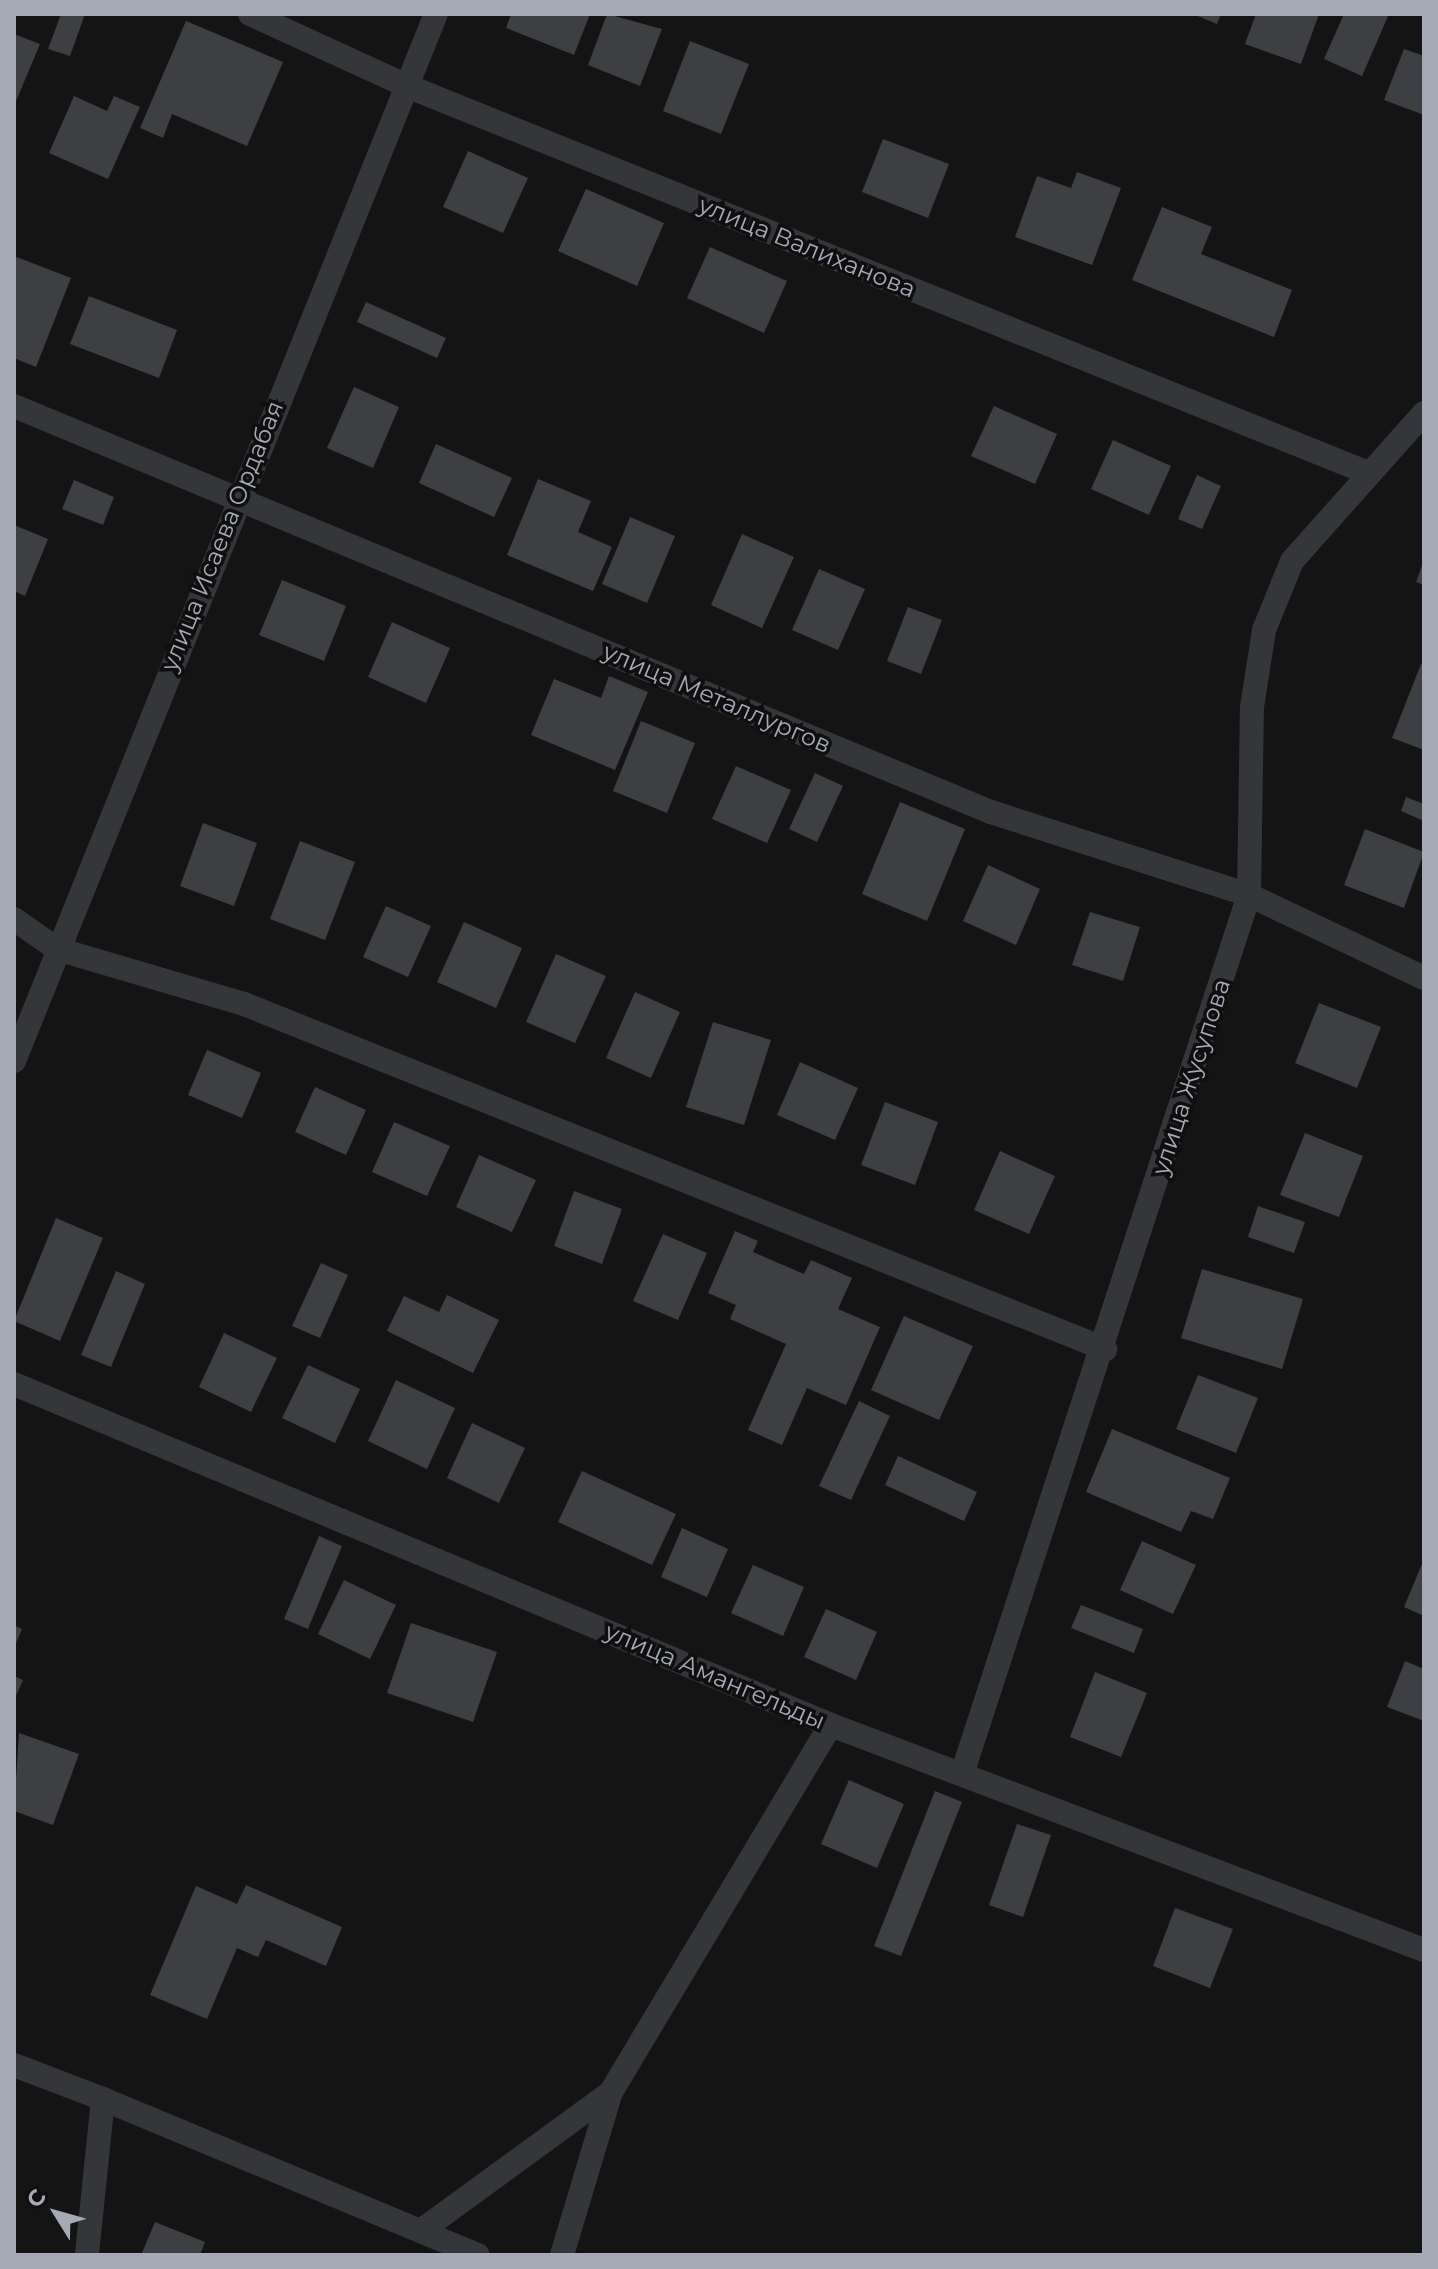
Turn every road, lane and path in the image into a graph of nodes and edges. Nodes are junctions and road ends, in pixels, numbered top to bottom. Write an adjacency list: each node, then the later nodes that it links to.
1 (250, 14): 3 (street, улица Валиханова)
2 (436, 14): 3 (street, улица Исаева Ордабая)
3 (412, 88): 6 (street, улица Валиханова); 7 (street, улица Исаева Ордабая)
4 (14, 406): 7 (street, улица Металлургов)
5 (1424, 413): 6 (street, улица Жусупова)
6 (1366, 472): 8 (street, улица Жусупова)
7 (235, 498): 8 (street, улица Металлургов); 10 (street, улица Исаева Ордабая)
8 (1249, 895): 11 (street, улица Металлургов); 13 (street, улица Жусупова)
9 (14, 919): 10 (street)
10 (57, 949): 12 (street, улица Исаева Ордабая); 13 (street)
11 (1424, 978)
12 (14, 1061)
13 (1105, 1349): 16 (street, улица Жусупова)
14 (14, 1384): 15 (street, улица Амангельды)
15 (831, 1725): 16 (street, улица Амангельды); 19 (street)
16 (963, 1771): 17 (street, улица Амангельды)
17 (1424, 1950)
18 (14, 2065): 20 (street)
19 (611, 2092): 21 (street); 24 (street)
20 (103, 2099): 21 (street); 22 (street)
21 (422, 2230): 23 (street)
22 (87, 2255)
23 (478, 2255)
24 (562, 2255)

